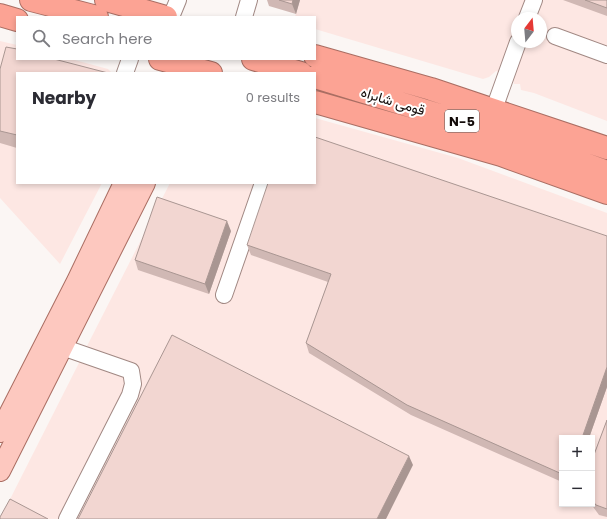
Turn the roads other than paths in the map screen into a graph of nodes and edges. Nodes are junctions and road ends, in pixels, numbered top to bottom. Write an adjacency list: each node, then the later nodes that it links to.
1 (31, 0): 9 (highway)
2 (106, 0): 6 (highway)
3 (178, 0): 11 (lane)
4 (249, 0): 12 (lane)
5 (534, 0): 7 (lane)
6 (131, 3): 10 (highway)
7 (529, 12)
8 (0, 15): 13 (highway)
9 (93, 16)
10 (164, 16)
11 (171, 16)
12 (244, 16)
13 (16, 20)
14 (555, 36): 16 (lane)
15 (516, 48): 26 (lane)
16 (607, 55)
17 (316, 56): 26 (highway, قومی شاہراہ / N-5)
18 (130, 60): 21 (lane)
19 (155, 60): 22 (highway)
20 (256, 60): 23 (highway)
21 (126, 72)
22 (158, 72)
23 (298, 72)
24 (316, 77): 28 (highway, قومی شاہراہ / N-5)
25 (316, 102): 32 (highway)
26 (494, 109): 27 (highway, قومی شاہراہ / N-5)
27 (607, 148)
28 (607, 172)
29 (124, 184): 34 (main road)
30 (144, 184): 34 (main road)
31 (263, 184): 33 (lane)
32 (607, 193)
33 (224, 295)
34 (55, 343): 35 (main road); 36 (main road); 37 (lane)
35 (0, 432)
36 (0, 471)
37 (67, 519)

